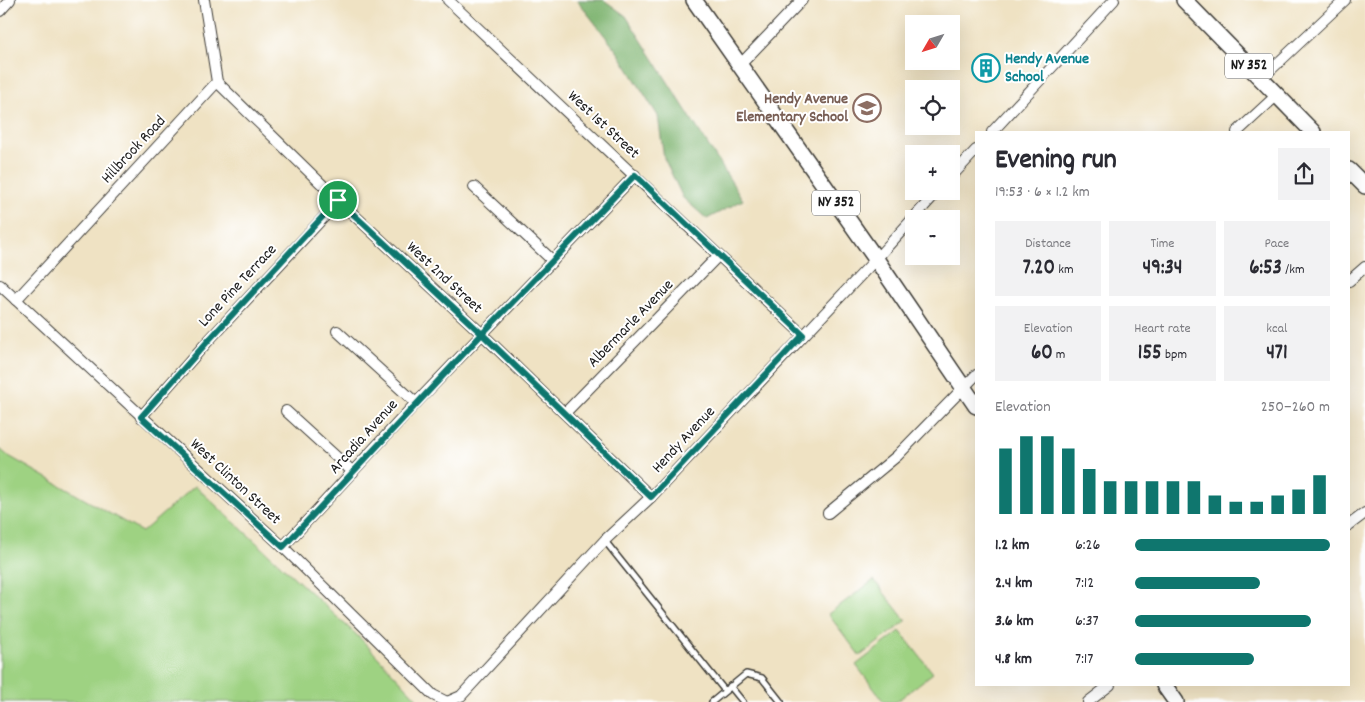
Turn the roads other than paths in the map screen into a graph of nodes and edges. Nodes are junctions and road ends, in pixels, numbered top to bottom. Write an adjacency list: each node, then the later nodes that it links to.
1 (10, 0): 9 (street)
2 (204, 0): 12 (street)
3 (448, 0): 20 (street, West 1st Street)
4 (694, 0): 10 (main road, NY 352)
5 (802, 0): 10 (street)
6 (1114, 0): 14 (street)
7 (1184, 0): 11 (main road, NY 352)
8 (1345, 0): 11 (street)
9 (0, 11)
10 (739, 66): 26 (main road, NY 352)
11 (1262, 78): 13 (main road, NY 352)
12 (217, 82): 23 (street, West 2nd Street); 31 (street, Hillbrook Road)
13 (1277, 95): 15 (street); 16 (main road, NY 352)
14 (993, 131)
15 (1238, 131)
16 (1312, 131)
17 (975, 151): 18 (street)
18 (960, 167)
19 (1350, 171): 21 (main road)
20 (635, 175): 25 (street, West 1st Street); 27 (street, Arcadia Avenue)
21 (1365, 186)
22 (474, 187): 27 (street)
23 (338, 200): 33 (street, West 2nd Street); 41 (street, Lone Pine Terrace)
24 (930, 200): 26 (street, Hendy Avenue)
25 (718, 256): 34 (street, West 1st Street); 40 (street, Albermarle Avenue)
26 (876, 259): 34 (street, Hendy Avenue); 36 (main road, NY 352)
27 (553, 261): 33 (street, Arcadia Avenue)
28 (1365, 267): 29 (street)
29 (1350, 280)
30 (0, 285): 31 (street, West Clinton Street)
31 (16, 300): 41 (street, West Clinton Street)
32 (337, 331): 37 (street)
33 (482, 334): 37 (street, Arcadia Avenue); 40 (street, West 2nd Street)
34 (803, 335): 43 (street, Hendy Avenue)
35 (975, 376): 36 (street)
36 (963, 387): 38 (main road, NY 352); 44 (street)
37 (416, 403): 42 (street, Arcadia Avenue)
38 (975, 405)
39 (286, 411): 42 (street)
40 (565, 413): 43 (street, West 2nd Street)
41 (141, 417): 48 (street, West Clinton Street)
42 (353, 472): 48 (street, Arcadia Avenue)
43 (651, 497): 47 (street, Hendy Avenue)
44 (828, 513)
45 (1365, 513): 46 (street)
46 (1350, 524)
47 (605, 540): 52 (lane); 53 (street, Hendy Avenue)
48 (283, 547): 53 (street, West Clinton Street)
49 (730, 686): 52 (lane); 55 (lane); 56 (lane)
50 (1109, 686): 57 (street)
51 (1165, 686): 58 (main road)
52 (725, 691): 54 (lane)
53 (447, 702)
54 (712, 702)
55 (743, 702)
56 (781, 702)
57 (1088, 702)
58 (1176, 702)

